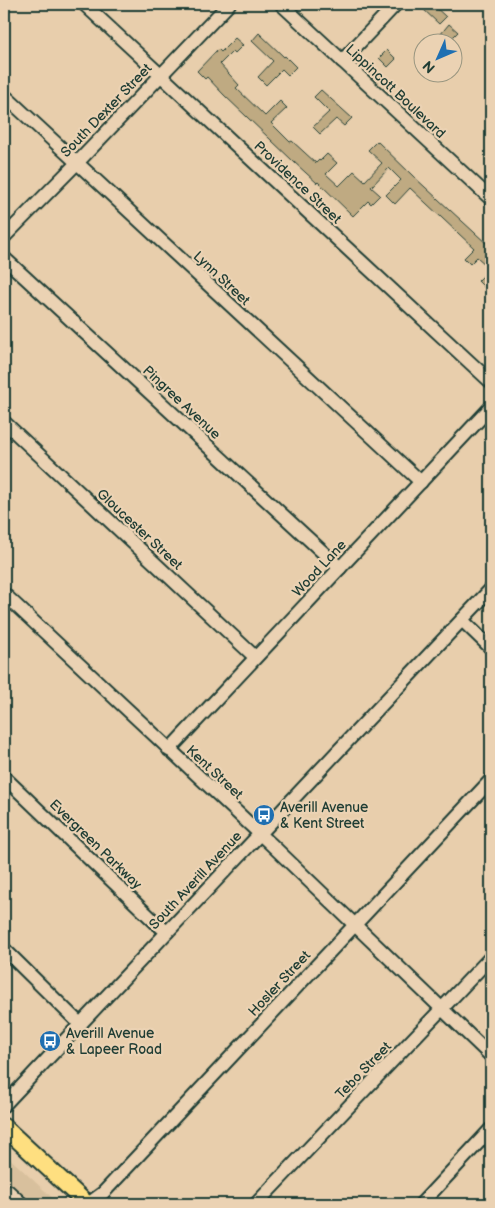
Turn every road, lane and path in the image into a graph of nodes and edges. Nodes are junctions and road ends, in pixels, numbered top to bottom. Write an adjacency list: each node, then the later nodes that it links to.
1 (84, 4): 6 (street, Providence Street)
2 (229, 4): 6 (street, South Dexter Street)
3 (280, 4): 5 (street, Lippincott Boulevard)
4 (396, 4): 5 (street)
5 (342, 61): 9 (street, Lippincott Boulevard)
6 (161, 74): 8 (street, South Dexter Street); 12 (street, Providence Street)
7 (4, 95): 8 (street, Lynn Street)
8 (77, 163): 10 (street, South Dexter Street); 15 (street, Lynn Street)
9 (491, 199)
10 (4, 237)
11 (4, 258): 16 (street, Pingree Avenue)
12 (491, 382)
13 (491, 407): 15 (street, Wood Lane)
14 (4, 422): 21 (street, Gloucester Street)
15 (421, 482): 16 (street, Wood Lane)
16 (340, 568): 21 (street, Wood Lane)
17 (491, 589): 19 (street, South Averill Avenue)
18 (4, 594): 22 (street, Kent Street)
19 (462, 620): 20 (street); 25 (street, South Averill Avenue)
20 (491, 648)
21 (255, 657): 22 (street, Wood Lane)
22 (169, 750): 25 (street, Kent Street)
23 (4, 777): 27 (street, Evergreen Parkway)
24 (491, 780): 26 (street, Hosler Street)
25 (260, 834): 26 (street, Kent Street); 27 (street, South Averill Avenue)
26 (355, 924): 30 (street, Kent Street); 38 (street, Hosler Street)
27 (167, 932): 31 (street, South Averill Avenue)
28 (4, 949): 31 (street)
29 (491, 957): 30 (street, Tebo Street)
30 (442, 1009): 32 (street, Kent Street); 39 (street, Tebo Street)
31 (80, 1024): 33 (street, South Averill Avenue)
32 (491, 1056)
33 (4, 1105)
34 (4, 1128): 38 (main road)
35 (491, 1129): 40 (street)
36 (4, 1196): 37 (street)
37 (22, 1204)
38 (87, 1204)
39 (256, 1204)
40 (421, 1204)

